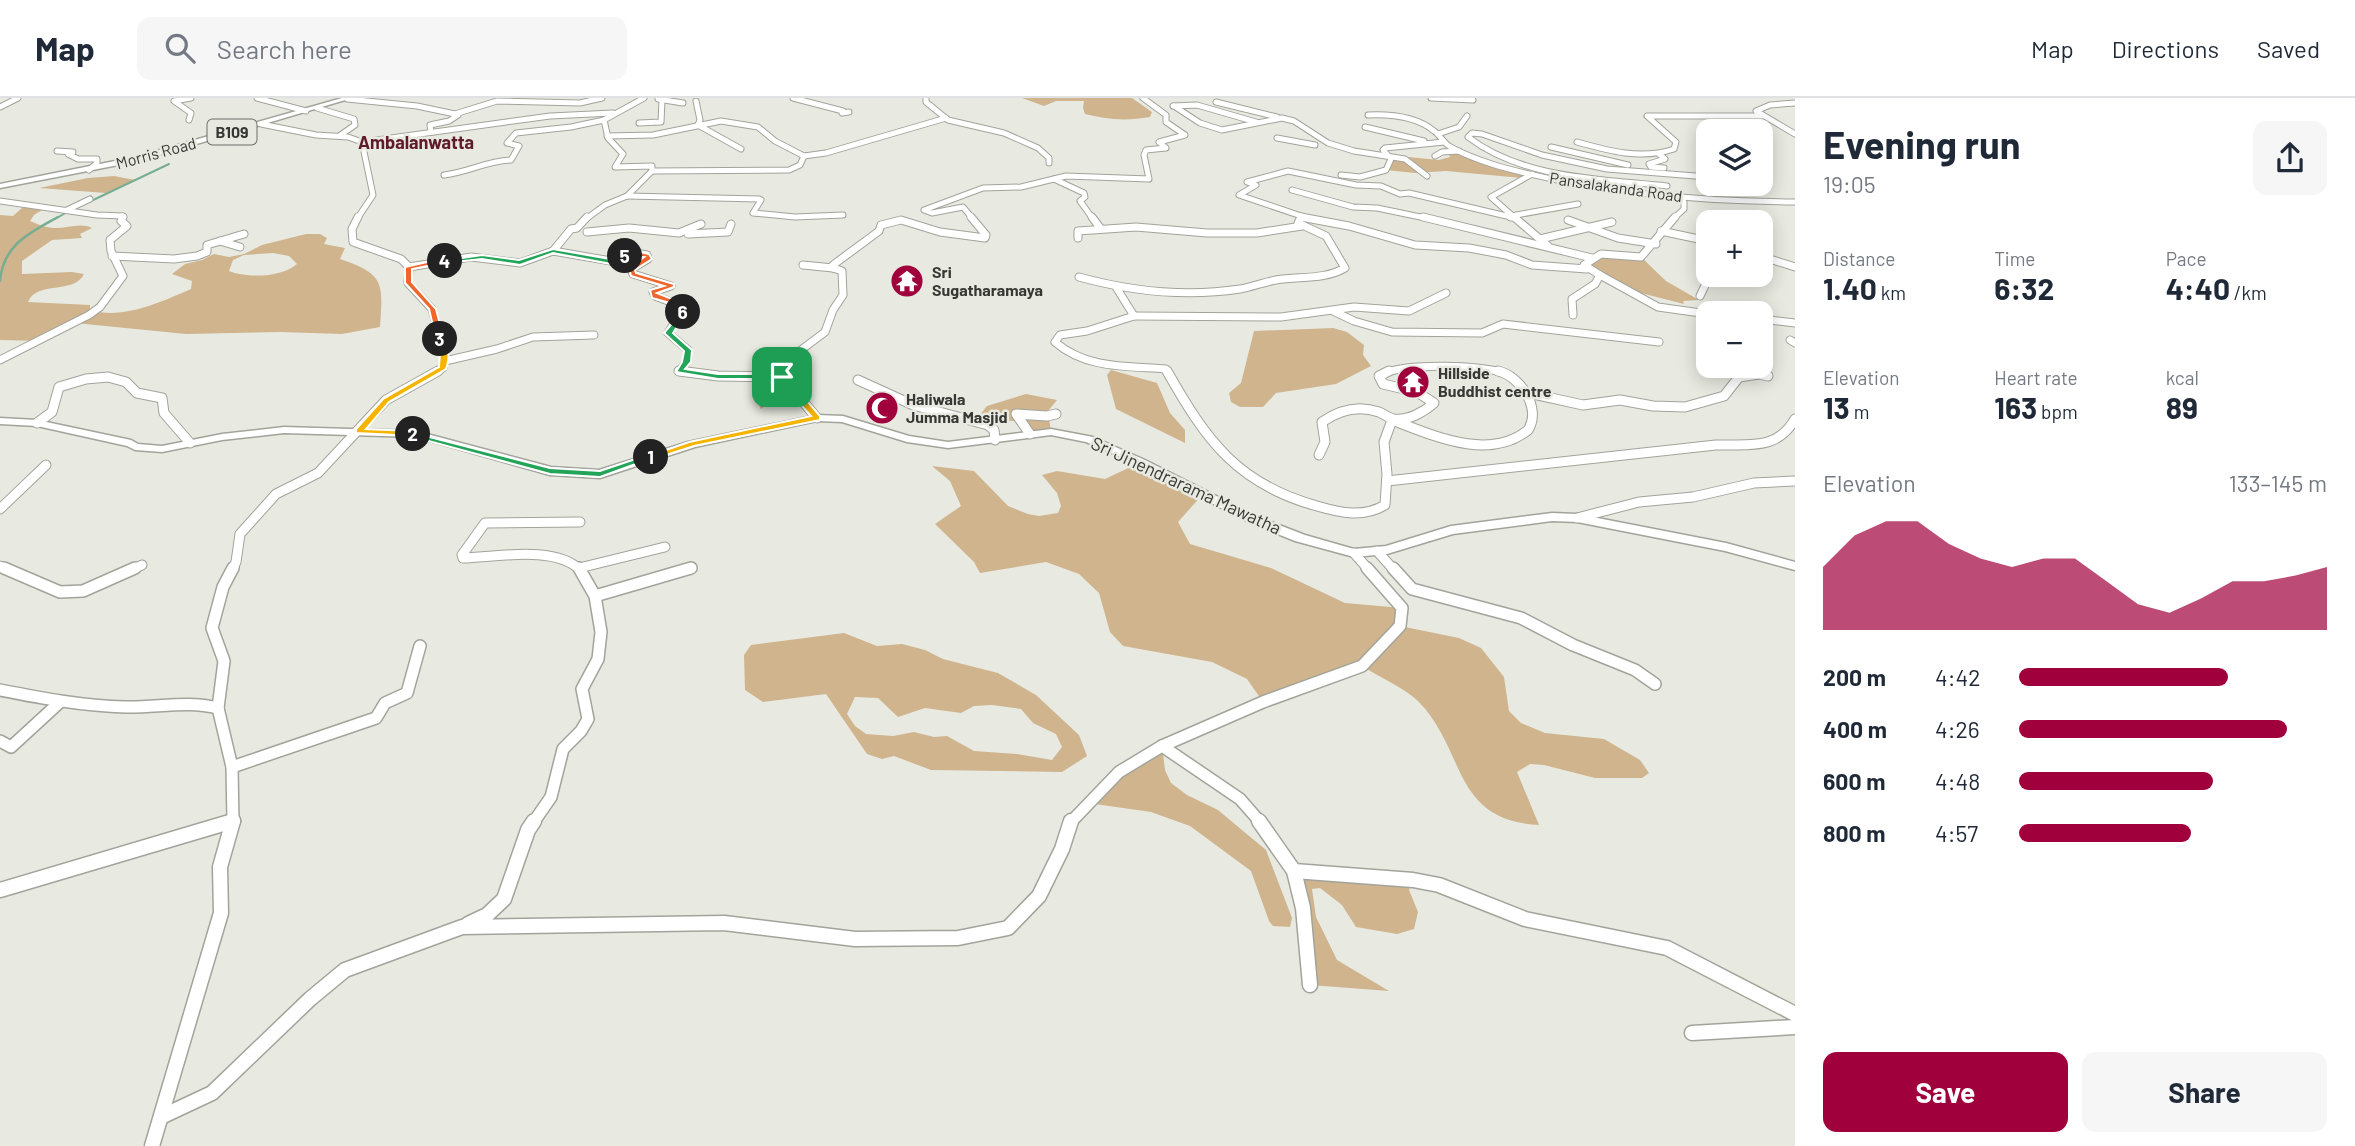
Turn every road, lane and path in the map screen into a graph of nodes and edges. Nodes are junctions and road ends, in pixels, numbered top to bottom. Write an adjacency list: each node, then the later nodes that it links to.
1 (18, 98): 24 (street)
2 (191, 98): 14 (street)
3 (257, 98): 26 (street)
4 (348, 98): 21 (street); 25 (main road, Morris Road / B109)
5 (413, 98): 21 (street)
6 (474, 98): 18 (street)
7 (602, 98): 18 (street)
8 (644, 98): 27 (street)
9 (793, 98): 28 (street)
10 (926, 98): 33 (street)
11 (1143, 98): 22 (street)
12 (1432, 98): 13 (street)
13 (1471, 98)
14 (179, 99): 36 (street)
15 (660, 99): 19 (street); 38 (street)
16 (696, 101): 40 (street)
17 (1216, 102): 34 (street)
18 (486, 103): 29 (street)
19 (683, 103)
20 (1795, 103): 32 (street)
21 (402, 104): 29 (street)
22 (1153, 106): 23 (street); 76 (street)
23 (1174, 106): 37 (street); 37 (street)
24 (0, 107)
25 (317, 108): 26 (main road, Morris Road / B109); 47 (street)
26 (306, 111): 39 (main road, Morris Road / B109)
27 (620, 112): 35 (street); 43 (street)
28 (849, 112)
29 (455, 114): 43 (street)
30 (1368, 115): 45 (street, Pansalakanda Road)
31 (1467, 116): 42 (street)
32 (1762, 117): 46 (street); 61 (street)
33 (946, 118): 63 (street); 65 (street)
34 (1282, 118): 37 (street); 53 (street)
35 (604, 120): 48 (street); 73 (street)
36 (189, 121)
37 (1257, 122)
38 (639, 123)
39 (261, 124): 47 (street); 67 (main road, Morris Road / B109)
40 (698, 125): 48 (street); 57 (street); 63 (street)
41 (1365, 127): 54 (street)
42 (1451, 129): 44 (street); 45 (street)
43 (432, 132): 50 (street)
44 (1472, 133): 72 (street); 79 (street)
45 (1438, 134): 51 (street, Pansalakanda Road)
46 (1795, 134)
47 (340, 136): 50 (street)
48 (607, 136): 69 (street)
49 (1277, 138): 55 (street)
50 (362, 142): 118 (street)
51 (1444, 142): 54 (street); 58 (street, Pansalakanda Road)
52 (1577, 142): 61 (street)
53 (1328, 143): 55 (street); 62 (street)
54 (1430, 143): 62 (street)
55 (1315, 145): 60 (street)
56 (1551, 147): 66 (street)
57 (741, 149)
58 (1462, 150): 64 (street); 71 (street, Pansalakanda Road)
59 (57, 151): 67 (street)
60 (1308, 152)
61 (1659, 154): 66 (street)
62 (1388, 155): 70 (street); 74 (street)
63 (804, 156): 68 (street)
64 (1435, 156)
65 (1049, 163)
66 (1651, 167): 72 (street)
67 (89, 170): 78 (main road, Morris Road / B109)
68 (703, 170): 69 (street); 77 (street)
69 (652, 171): 81 (street)
70 (1311, 174): 89 (street); 90 (street)
71 (1532, 174): 82 (street, Pansalakanda Road); 90 (street)
72 (1660, 174): 75 (street); 79 (street)
73 (444, 175)
74 (1427, 176)
75 (1696, 176)
76 (1054, 178): 98 (street); 120 (street)
77 (713, 179)
78 (0, 186)
79 (1667, 186): 82 (street)
80 (1292, 190): 104 (street)
81 (627, 196): 88 (street); 97 (street)
82 (1678, 196): 85 (street, Pansalakanda Road); 100 (street)
83 (90, 199): 87 (street)
84 (0, 201): 87 (street)
85 (1795, 202)
86 (1578, 204): 90 (street)
87 (70, 210): 114 (street)
88 (843, 215)
89 (1301, 217): 96 (street); 121 (street)
90 (1515, 218): 108 (street)
91 (1569, 220): 99 (street)
92 (1487, 222): 104 (street)
93 (1612, 222): 99 (street)
94 (701, 224): 103 (street)
95 (732, 225): 103 (street)
96 (1301, 226): 98 (street); 124 (street)
97 (577, 228): 101 (street); 113 (street)
98 (1101, 229): 105 (street)
99 (1592, 229): 108 (street); 110 (street)
100 (1661, 231): 106 (street); 110 (street)
101 (587, 233): 103 (street); 107 (street)
102 (244, 234): 109 (street)
103 (685, 234)
104 (1490, 234): 111 (street)
105 (1078, 238)
106 (1696, 238)
107 (604, 239)
108 (1540, 239): 111 (street)
109 (220, 241): 112 (street); 114 (street)
110 (1656, 244): 115 (street)
111 (1548, 246): 115 (street)
112 (240, 247)
113 (553, 251): 118 (street); 140 (street)
114 (112, 256): 138 (street)
115 (1592, 258): 121 (street)
116 (1773, 260): 119 (street)
117 (803, 265): 120 (street)
118 (409, 267): 139 (street)
119 (1795, 267)
120 (833, 268): 128 (street)
121 (1587, 269): 122 (street)
122 (1600, 275): 131 (street); 132 (street)
123 (1079, 277): 124 (street)
124 (1116, 287): 133 (street)
125 (1704, 287): 129 (street)
126 (854, 293): 128 (street)
127 (1447, 293): 130 (street)
128 (844, 295): 140 (street)
129 (1700, 296)
130 (1333, 311): 133 (street); 137 (street)
131 (1696, 312)
132 (1573, 315)
133 (1134, 316): 156 (street)
134 (1773, 320): 135 (street)
135 (1795, 323)
136 (594, 335): 139 (street)
137 (1659, 342)
138 (0, 360)
139 (445, 361): 150 (street)
140 (782, 377): 145 (street)
141 (1738, 378): 143 (street)
142 (858, 380): 152 (street)
143 (1524, 392): 147 (street); 147 (street)
144 (1056, 414): 151 (street)
145 (817, 418): 150 (main road, Sri Jinendrarama Mawatha); 152 (main road, Sri Jinendrarama Mawatha)
146 (1795, 419): 156 (street)
147 (1392, 420): 154 (street); 156 (street)
148 (0, 421): 149 (main road, Sri Jinendrarama Mawatha)
149 (37, 423): 153 (main road, Sri Jinendrarama Mawatha); 153 (street)
150 (359, 431): 153 (main road, Sri Jinendrarama Mawatha); 174 (street)
151 (1030, 434): 152 (main road, Sri Jinendrarama Mawatha); 163 (main road, Sri Jinendrarama Mawatha)
152 (995, 440)
153 (190, 443)
154 (1319, 455)
155 (46, 464): 158 (street)
156 (1387, 481)
157 (1795, 481): 159 (street)
158 (0, 509)
159 (1577, 518): 162 (main road, Sri Jinendrarama Mawatha); 166 (main road, Sri Jinendrarama Mawatha)
160 (580, 522): 167 (street)
161 (666, 547): 167 (street)
162 (1377, 551): 163 (main road, Sri Jinendrarama Mawatha); 171 (street)
163 (1354, 553): 176 (street)
164 (0, 565): 165 (street)
165 (142, 565)
166 (1795, 566)
167 (579, 568): 169 (street)
168 (691, 568): 169 (street)
169 (595, 596): 181 (street)
170 (420, 646): 177 (street)
171 (1656, 684)
172 (0, 690): 173 (street)
173 (60, 702): 174 (street); 175 (street)
174 (218, 708): 177 (street)
175 (0, 741)
176 (1162, 746): 179 (street); 181 (street)
177 (232, 767): 178 (street)
178 (233, 821): 180 (street); 186 (street)
179 (1294, 871): 182 (street); 183 (street)
180 (0, 890)
181 (462, 927): 186 (street)
182 (1310, 985)
183 (1795, 1014)
184 (1795, 1027): 185 (street)
185 (1692, 1033)
186 (163, 1116): 187 (street)
187 (152, 1146)

